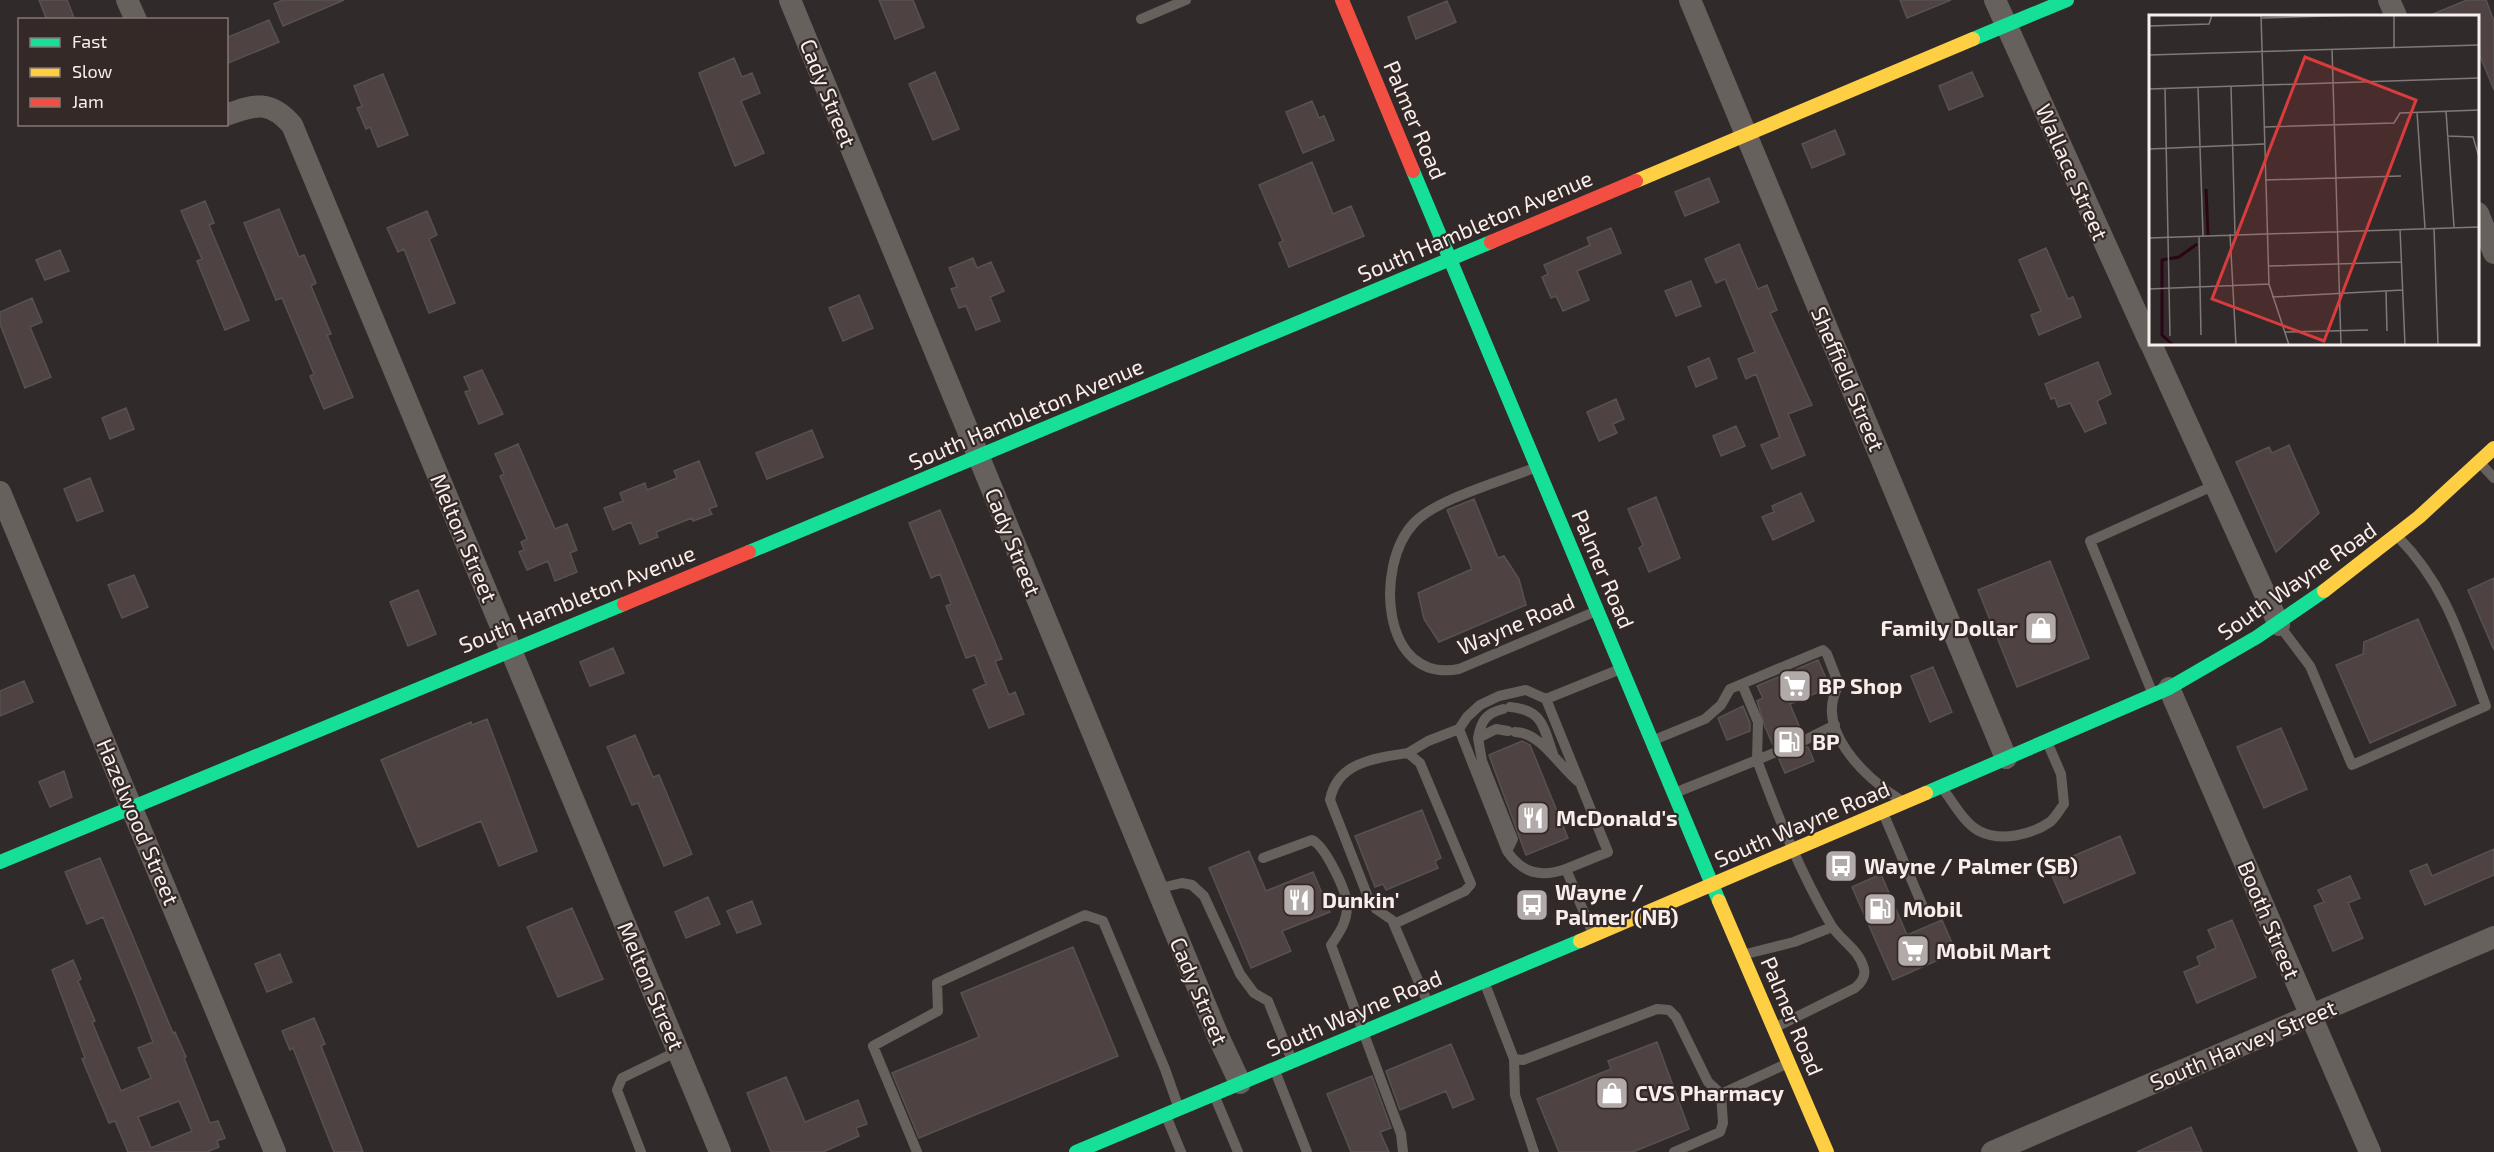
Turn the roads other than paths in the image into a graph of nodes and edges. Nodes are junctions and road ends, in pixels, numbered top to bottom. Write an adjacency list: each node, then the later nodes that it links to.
1 (127, 0): 10 (street)
2 (790, 0): 21 (street, Cady Street)
3 (1186, 0): 11 (lane)
4 (1342, 0): 17 (street, Palmer Road)
5 (1690, 0): 14 (street, Sheffield Street)
6 (1995, 0): 12 (street, Wallace Street)
7 (2067, 0): 12 (street, South Hambleton Avenue)
8 (2389, 0): 9 (street)
9 (2396, 15)
10 (135, 18)
11 (1142, 19)
12 (2006, 25): 14 (street, South Hambleton Avenue); 18 (street, Wallace Street)
13 (228, 114): 30 (street, Melton Street)
14 (1747, 135): 17 (street, South Hambleton Avenue); 44 (street, Sheffield Street)
15 (2479, 216): 16 (street)
16 (2494, 253)
17 (1450, 259): 21 (street, South Hambleton Avenue); 23 (street, Palmer Road)
18 (2149, 339)
19 (2152, 345): 25 (street, Wallace Street)
20 (2494, 448): 22 (street, South Wayne Road)
21 (978, 457): 30 (street, South Hambleton Avenue); 59 (street, Cady Street)
22 (2479, 462): 24 (lane); 27 (street, South Wayne Road)
23 (1537, 467): 28 (street, Palmer Road); 28 (lane, Wayne Road)
24 (2494, 478)
25 (2215, 485): 29 (street, Wallace Street); 33 (lane)
26 (0, 492): 51 (street, Hazelwood Street)
27 (2397, 536): 29 (street, South Wayne Road); 35 (lane)
28 (1597, 611): 31 (street, Palmer Road)
29 (2279, 625): 33 (street, South Wayne Road); 35 (lane)
30 (510, 649): 51 (street, South Hambleton Avenue); 71 (street, Melton Street)
31 (1622, 669): 34 (lane); 40 (street, Palmer Road)
32 (1742, 684): 36 (lane); 40 (lane); 45 (lane)
33 (2161, 691): 41 (street, South Wayne Road); 68 (street, Booth Street)
34 (1546, 699): 37 (lane); 47 (lane)
35 (2490, 706)
36 (1835, 725): 39 (lane); 50 (lane)
37 (1459, 729): 43 (lane); 53 (lane)
38 (1478, 738): 46 (lane); 46 (lane); 53 (lane)
39 (1805, 740)
40 (1652, 741): 49 (street, Palmer Road)
41 (2047, 741): 44 (street, South Wayne Road); 48 (lane)
42 (1776, 752): 45 (lane)
43 (1408, 753): 61 (lane); 61 (lane)
44 (2006, 758): 48 (street, South Wayne Road)
45 (1757, 760): 49 (lane); 54 (lane)
46 (1556, 762): 47 (lane)
47 (1580, 783): 57 (lane)
48 (1941, 786): 50 (street, South Wayne Road)
49 (1674, 794): 58 (street, Palmer Road)
50 (1904, 802): 52 (street, South Wayne Road)
51 (131, 807): 56 (street, South Hambleton Avenue); 82 (street, Hazelwood Street)
52 (1883, 812): 54 (street, South Wayne Road); 60 (lane)
53 (1507, 850): 57 (lane)
54 (1792, 851): 58 (street, South Wayne Road); 62 (lane)
55 (1263, 858): 70 (lane)
56 (0, 862)
57 (1566, 869): 63 (lane)
58 (1712, 885): 63 (street, South Wayne Road); 65 (street, Palmer Road)
59 (1156, 889): 73 (lane); 76 (street, Cady Street)
60 (1923, 907)
61 (1394, 924): 67 (lane)
62 (1832, 927): 65 (lane); 69 (lane)
63 (1593, 935): 66 (street, South Wayne Road)
64 (2494, 937): 68 (street, South Harvey Street)
65 (1742, 955): 69 (street, Palmer Road)
66 (1484, 981): 67 (street, South Wayne Road); 72 (lane)
67 (1428, 1004): 70 (street, South Wayne Road)
68 (2310, 1016): 93 (street, South Harvey Street); 94 (street, Booth Street)
69 (1774, 1029): 74 (street, Palmer Road)
70 (1364, 1031): 73 (street, South Wayne Road); 89 (lane)
71 (678, 1051): 83 (lane); 84 (street, Melton Street)
72 (1514, 1059): 78 (lane); 90 (lane)
73 (1292, 1061): 75 (street, South Wayne Road)
74 (1789, 1063): 78 (lane); 92 (street, Palmer Road)
75 (1274, 1069): 76 (street, South Wayne Road); 88 (lane)
76 (1240, 1083): 77 (street, South Wayne Road)
77 (1213, 1094): 79 (street, South Wayne Road); 87 (lane)
78 (1721, 1094): 91 (lane)
79 (1179, 1109): 80 (street, South Wayne Road); 85 (lane)
80 (1165, 1115): 81 (street, South Wayne Road); 86 (lane)
81 (1080, 1151)
82 (275, 1152)
83 (641, 1152)
84 (720, 1152)
85 (917, 1152)
86 (1181, 1152)
87 (1238, 1152)
88 (1307, 1152)
89 (1403, 1152)
90 (1534, 1152)
91 (1674, 1152)
92 (1827, 1152)
93 (1992, 1152)
94 (2370, 1152)

